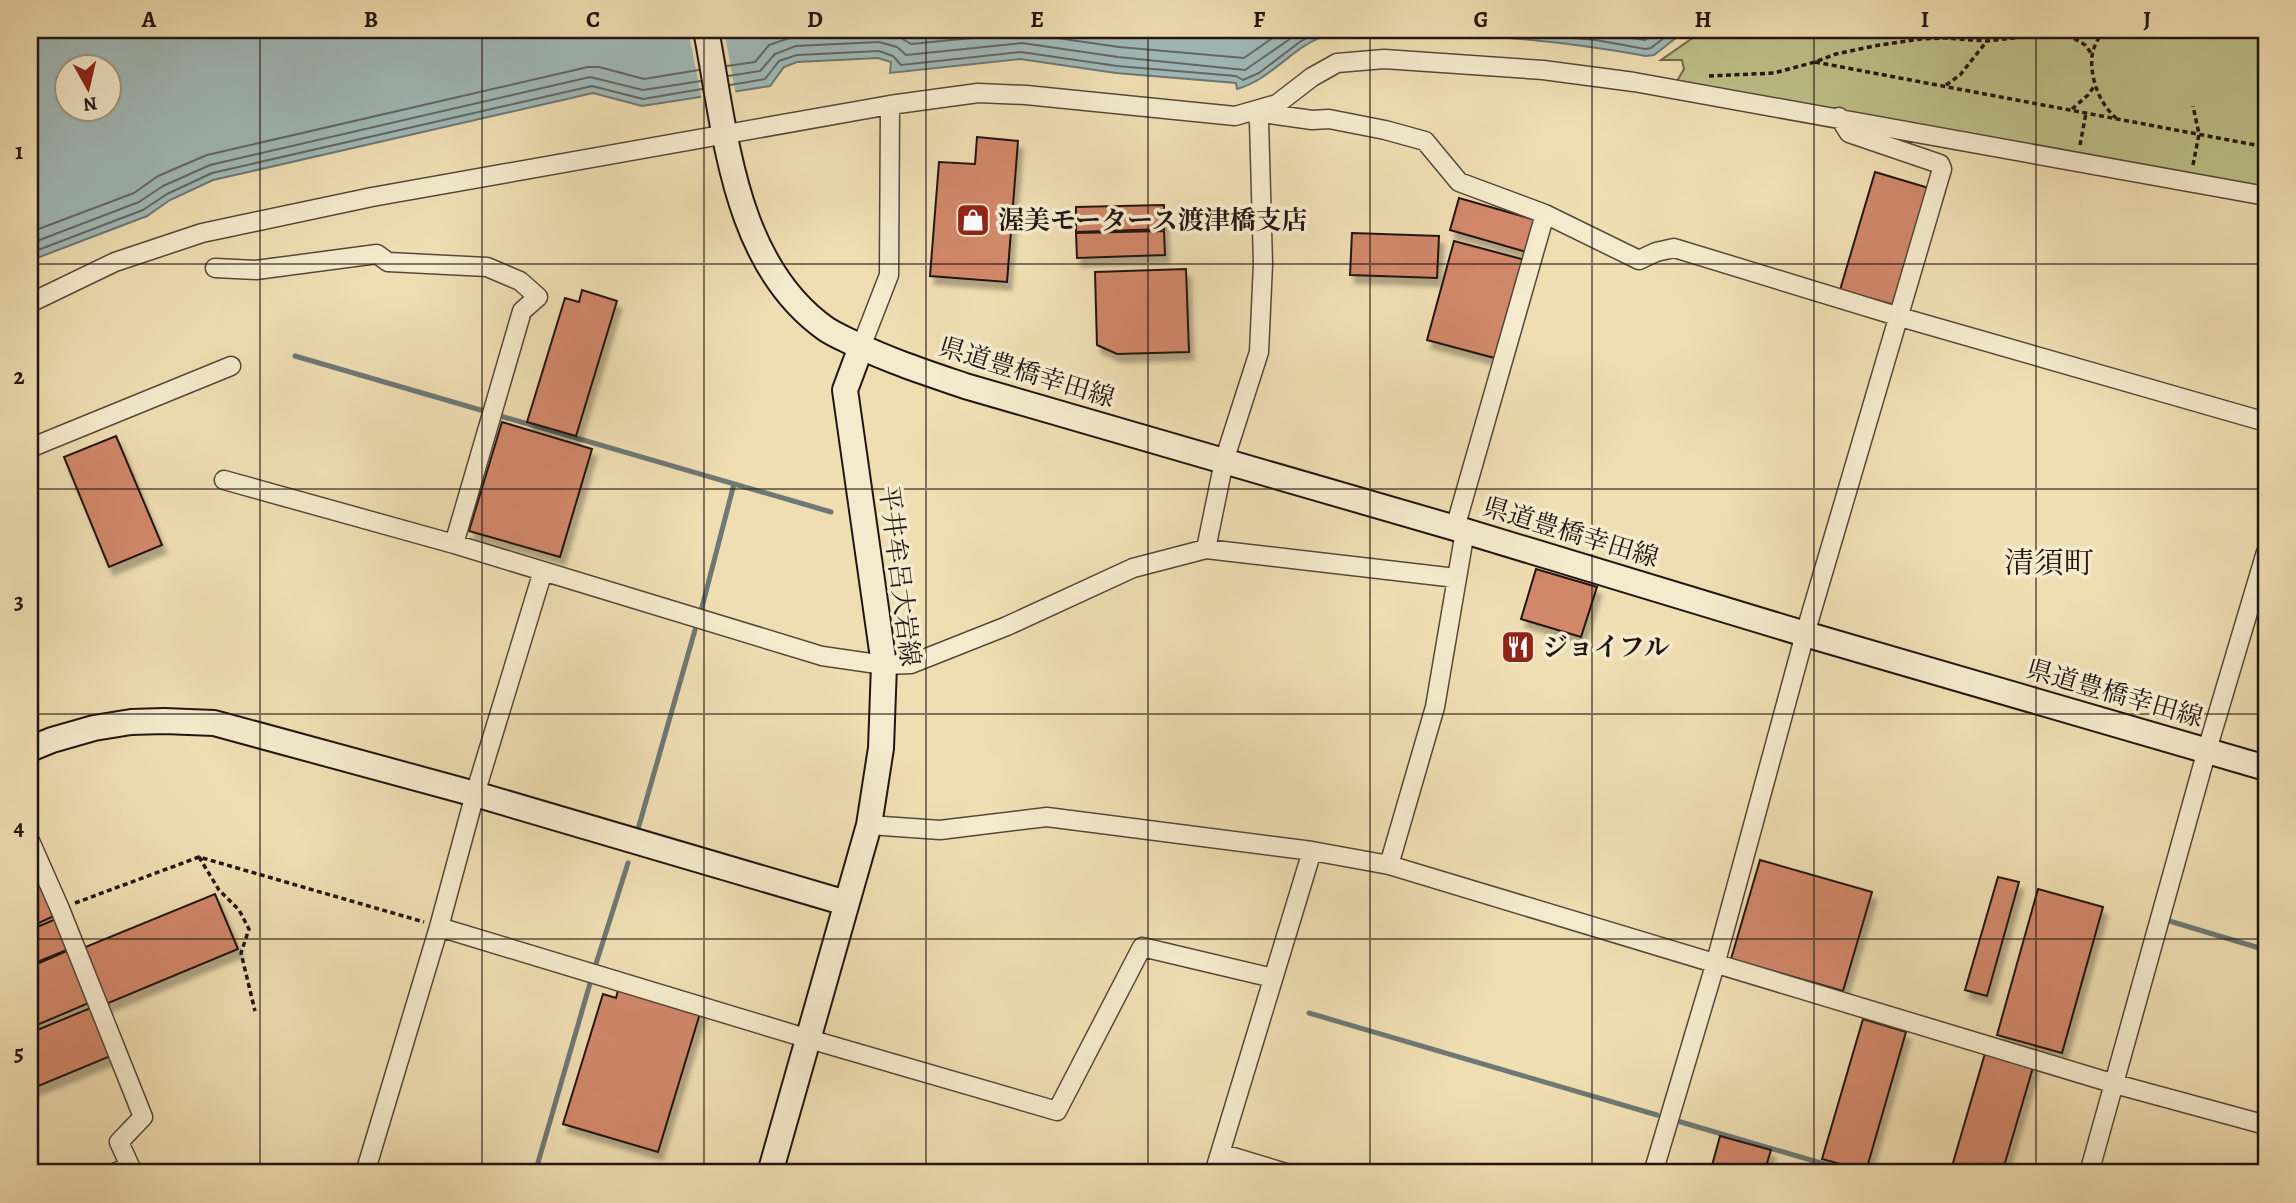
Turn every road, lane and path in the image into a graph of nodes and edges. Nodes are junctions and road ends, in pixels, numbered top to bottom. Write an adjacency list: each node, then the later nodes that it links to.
1 (706, 30): 18 (main road)
2 (2087, 30): 4 (path)
3 (2104, 30): 6 (path)
4 (2065, 34): 5 (path); 6 (path)
5 (1987, 41): 7 (path); 9 (path)
6 (2092, 54): 10 (path)
7 (1815, 62): 8 (path); 9 (path)
8 (1703, 76)
9 (1946, 85): 13 (path)
10 (2095, 85): 13 (path); 17 (path)
11 (890, 105): 14 (street); 18 (street); 28 (street)
12 (2193, 106): 19 (path)
13 (2071, 110): 15 (path)
14 (1255, 112): 16 (street); 24 (street); 32 (street)
15 (2086, 113): 17 (path); 21 (path)
16 (1839, 117): 21 (street); 27 (street)
17 (2118, 119): 19 (path)
18 (726, 132): 26 (street); 28 (main road)
19 (2199, 134): 20 (path); 22 (path)
20 (2266, 146)
21 (2077, 160): 22 (street)
22 (2190, 182): 23 (street)
23 (2263, 200)
24 (1545, 214): 27 (street); 34 (street)
25 (215, 268): 35 (street)
26 (30, 303)
27 (1900, 317): 30 (street); 40 (street)
28 (861, 347): 32 (main road, 県道豊橋幸田線); 41 (main road, 平井牟呂大岩線)
29 (231, 366): 31 (street)
30 (2266, 422)
31 (30, 448)
32 (1224, 461): 34 (main road, 県道豊橋幸田線); 36 (street)
33 (224, 480): 35 (street)
34 (1460, 530): 39 (street); 40 (main road, 県道豊橋幸田線)
35 (454, 544): 38 (street)
36 (1206, 549): 39 (street); 41 (street)
37 (2266, 552): 43 (street)
38 (543, 571): 41 (street); 45 (street)
39 (1456, 578): 50 (street)
40 (1805, 634): 43 (main road, 県道豊橋幸田線); 54 (street)
41 (884, 665): 46 (main road, 平井牟呂大岩線)
42 (30, 749): 45 (main road)
43 (2207, 751): 44 (main road, 県道豊橋幸田線); 58 (street)
44 (2266, 768)
45 (475, 794): 51 (main road); 53 (street)
46 (869, 825): 48 (street); 51 (main road, 平井牟呂大岩線)
47 (30, 841): 52 (street)
48 (1312, 851): 50 (street); 55 (street)
49 (199, 857): 52 (path); 53 (path); 56 (path)
50 (1389, 865): 54 (street)
51 (845, 903): 57 (main road, 平井牟呂大岩線)
52 (60, 909): 61 (street)
53 (439, 927): 57 (street); 62 (street)
54 (1715, 965): 58 (street); 66 (street)
55 (1273, 978): 57 (street); 60 (street)
56 (255, 1011)
57 (810, 1039): 63 (main road, 平井牟呂大岩線)
58 (2115, 1084): 59 (street); 67 (street)
59 (2266, 1125)
60 (1220, 1153): 64 (street); 65 (street)
61 (114, 1173)
62 (365, 1173)
63 (770, 1173)
64 (1214, 1173)
65 (1286, 1173)
66 (1653, 1173)
67 (2089, 1173)

